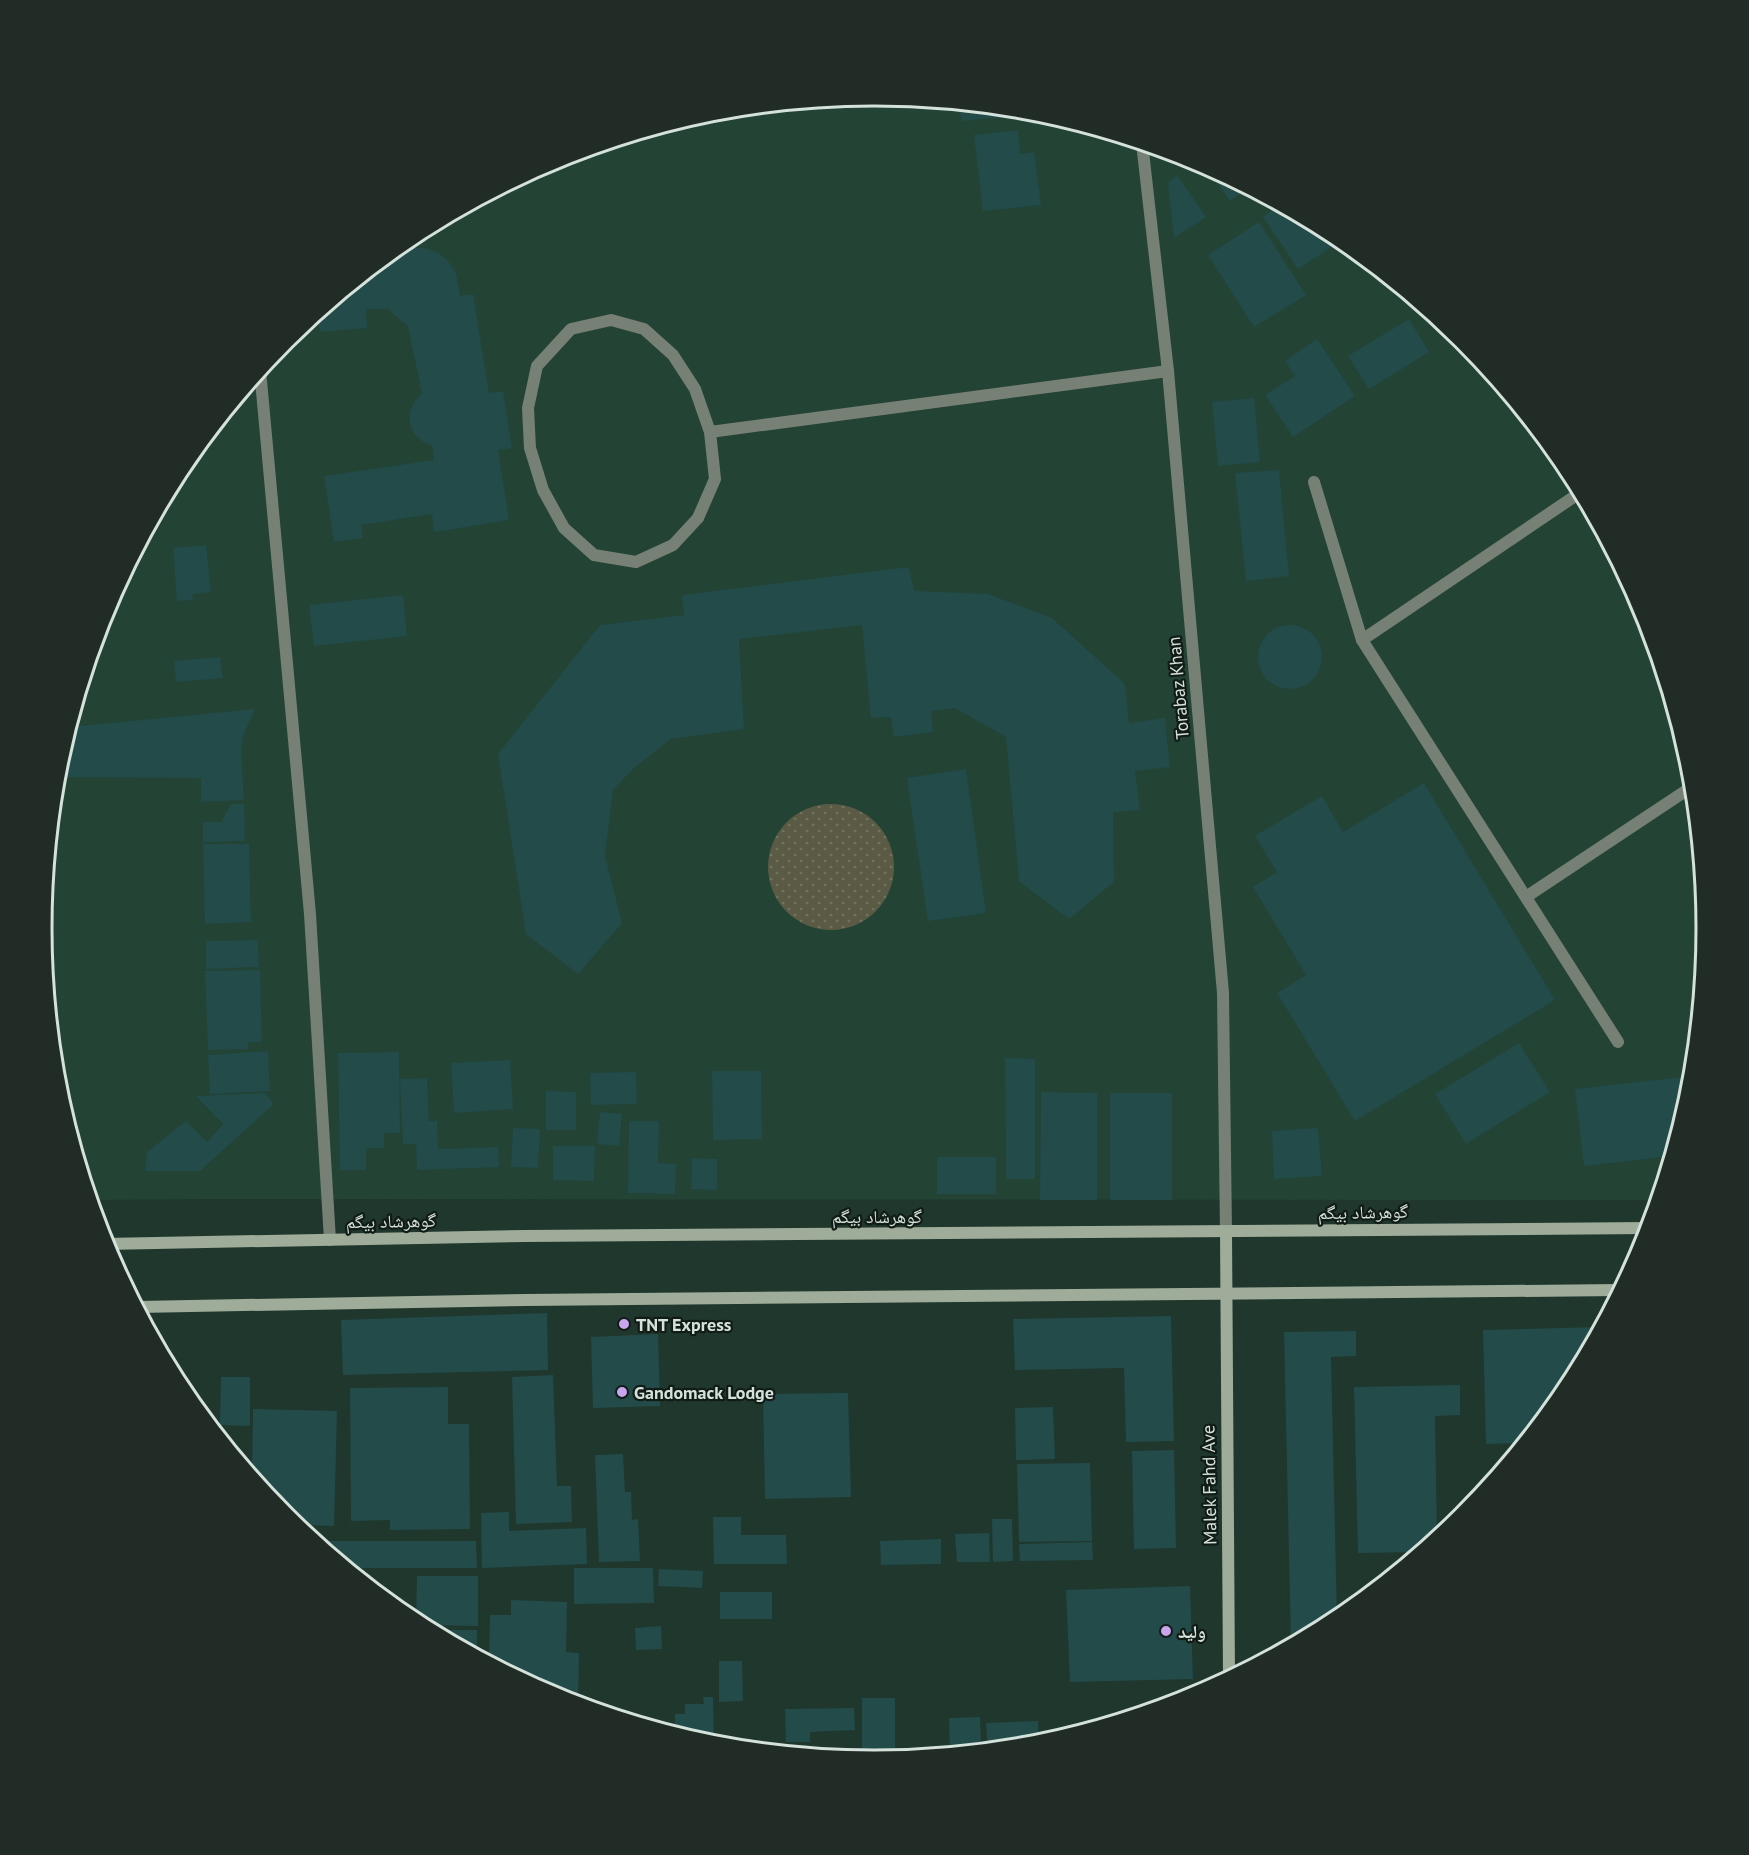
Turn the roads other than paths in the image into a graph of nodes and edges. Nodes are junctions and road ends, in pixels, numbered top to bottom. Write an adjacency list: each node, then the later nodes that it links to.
1 (1143, 150): 2 (street, Torabaz Khan)
2 (1168, 371): 4 (street); 12 (street, Torabaz Khan)
3 (261, 381): 13 (street)
4 (710, 432): 4 (street)
5 (1314, 482): 7 (street)
6 (1574, 497): 7 (street)
7 (1362, 640): 9 (street)
8 (1685, 792): 9 (street)
9 (1526, 897): 10 (street)
10 (1618, 1042)
11 (1639, 1228): 12 (main road, گوهرشاد بیگم)
12 (1226, 1232): 13 (main road, گوهرشاد بیگم); 16 (main road, Malek Fahd Ave)
13 (330, 1240): 14 (main road, گوهرشاد بیگم)
14 (116, 1244)
15 (1612, 1290): 16 (main road)
16 (1225, 1293): 17 (main road); 18 (main road, Malek Fahd Ave)
17 (146, 1307)
18 (1229, 1669)

